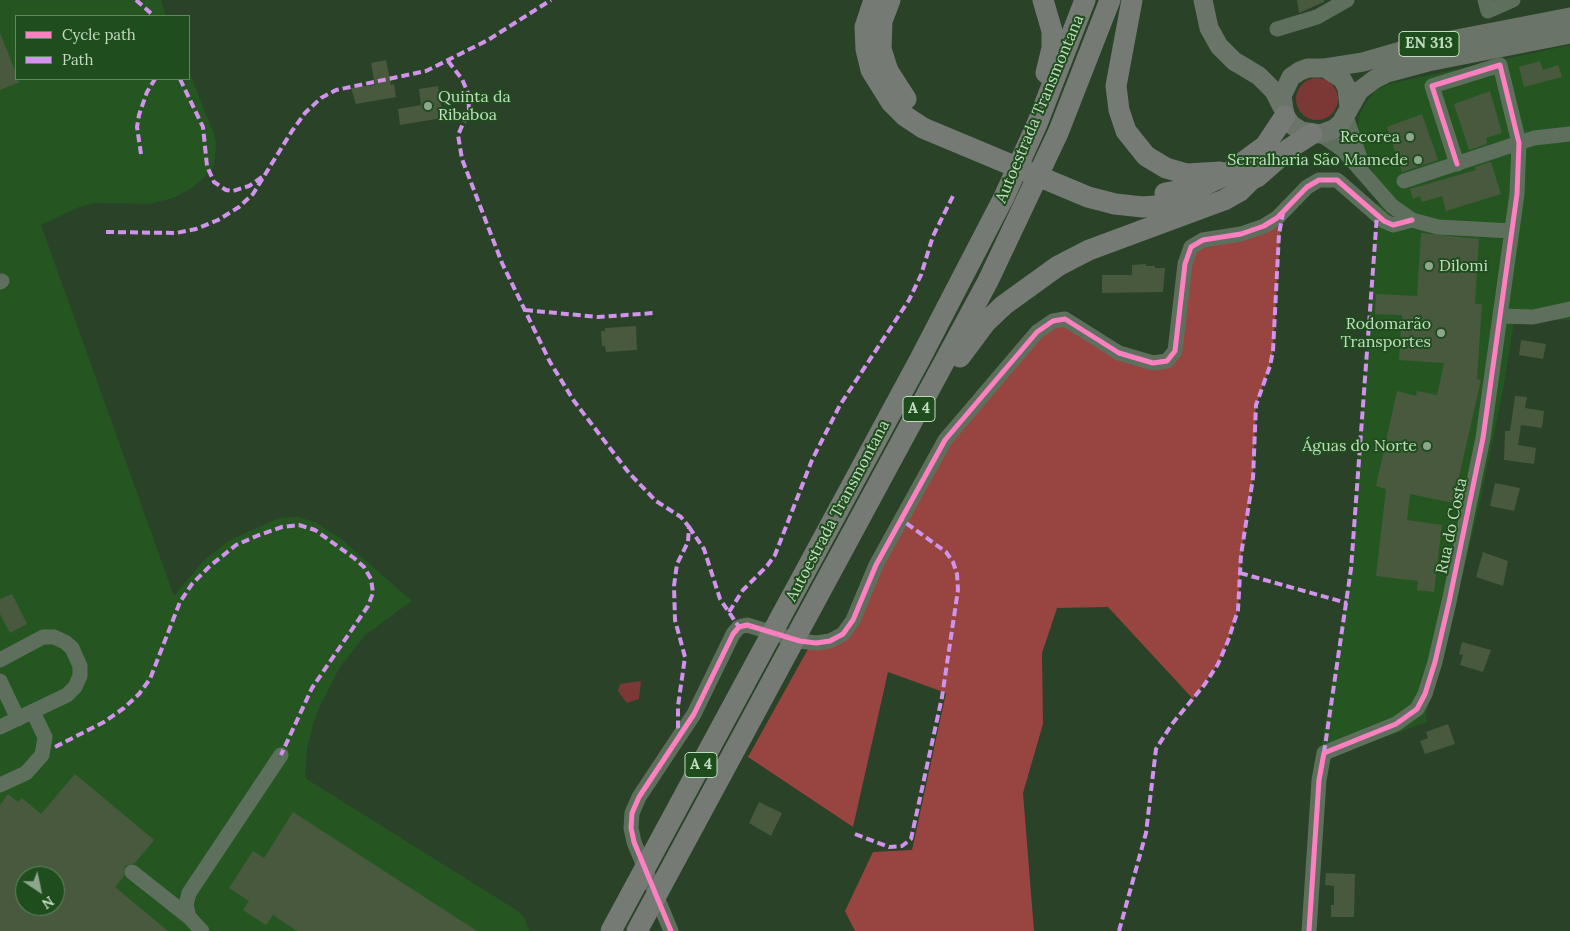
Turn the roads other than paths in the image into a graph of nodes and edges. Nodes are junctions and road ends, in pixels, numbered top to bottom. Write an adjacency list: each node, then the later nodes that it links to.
1 (874, 0): 24 (highway)
2 (890, 0): 24 (highway)
3 (1043, 0): 19 (highway)
4 (1085, 0): 19 (highway, Autoestrada Transmontana)
5 (1110, 0): 31 (highway, Autoestrada Transmontana / A 4)
6 (1132, 0): 24 (highway)
7 (1203, 0): 16 (main road)
8 (1347, 0): 12 (street)
9 (1514, 0): 10 (street)
10 (1486, 6)
11 (1570, 17): 14 (main road, EN 313)
12 (1277, 29)
13 (1570, 34): 18 (main road, EN 313)
14 (1325, 68): 15 (main road, EN 313); 18 (main road)
15 (1300, 71): 16 (main road, EN 313); 17 (main road)
16 (1259, 76): 17 (main road)
17 (1284, 112): 20 (main road); 24 (highway)
18 (1347, 112): 20 (main road, EN 313); 25 (street)
19 (1032, 122): 42 (highway, Autoestrada Transmontana / A 4)
20 (1316, 134): 24 (highway); 25 (street)
21 (1570, 134): 22 (street)
22 (1519, 143): 23 (street); 23 (street, Rua do Costa); 28 (street, Rua do Costa)
23 (1458, 164): 26 (street)
24 (1247, 172): 31 (highway)
25 (1370, 181): 27 (street)
26 (1404, 181)
27 (1412, 220): 28 (street); 44 (street)
28 (1512, 231): 30 (street, Rua do Costa)
29 (1570, 309): 30 (street)
30 (1501, 316): 45 (street, Rua do Costa)
31 (812, 611): 43 (highway, Autoestrada Transmontana / A 4)
32 (0, 660): 34 (street)
33 (0, 681): 35 (street)
34 (33, 712): 35 (street); 38 (street)
35 (18, 718): 36 (street)
36 (0, 727)
37 (281, 755): 40 (street)
38 (0, 785)
39 (132, 872): 40 (street)
40 (189, 917): 41 (street)
41 (202, 931)
42 (612, 931)
43 (637, 931)
44 (671, 931)
45 (1309, 931)

